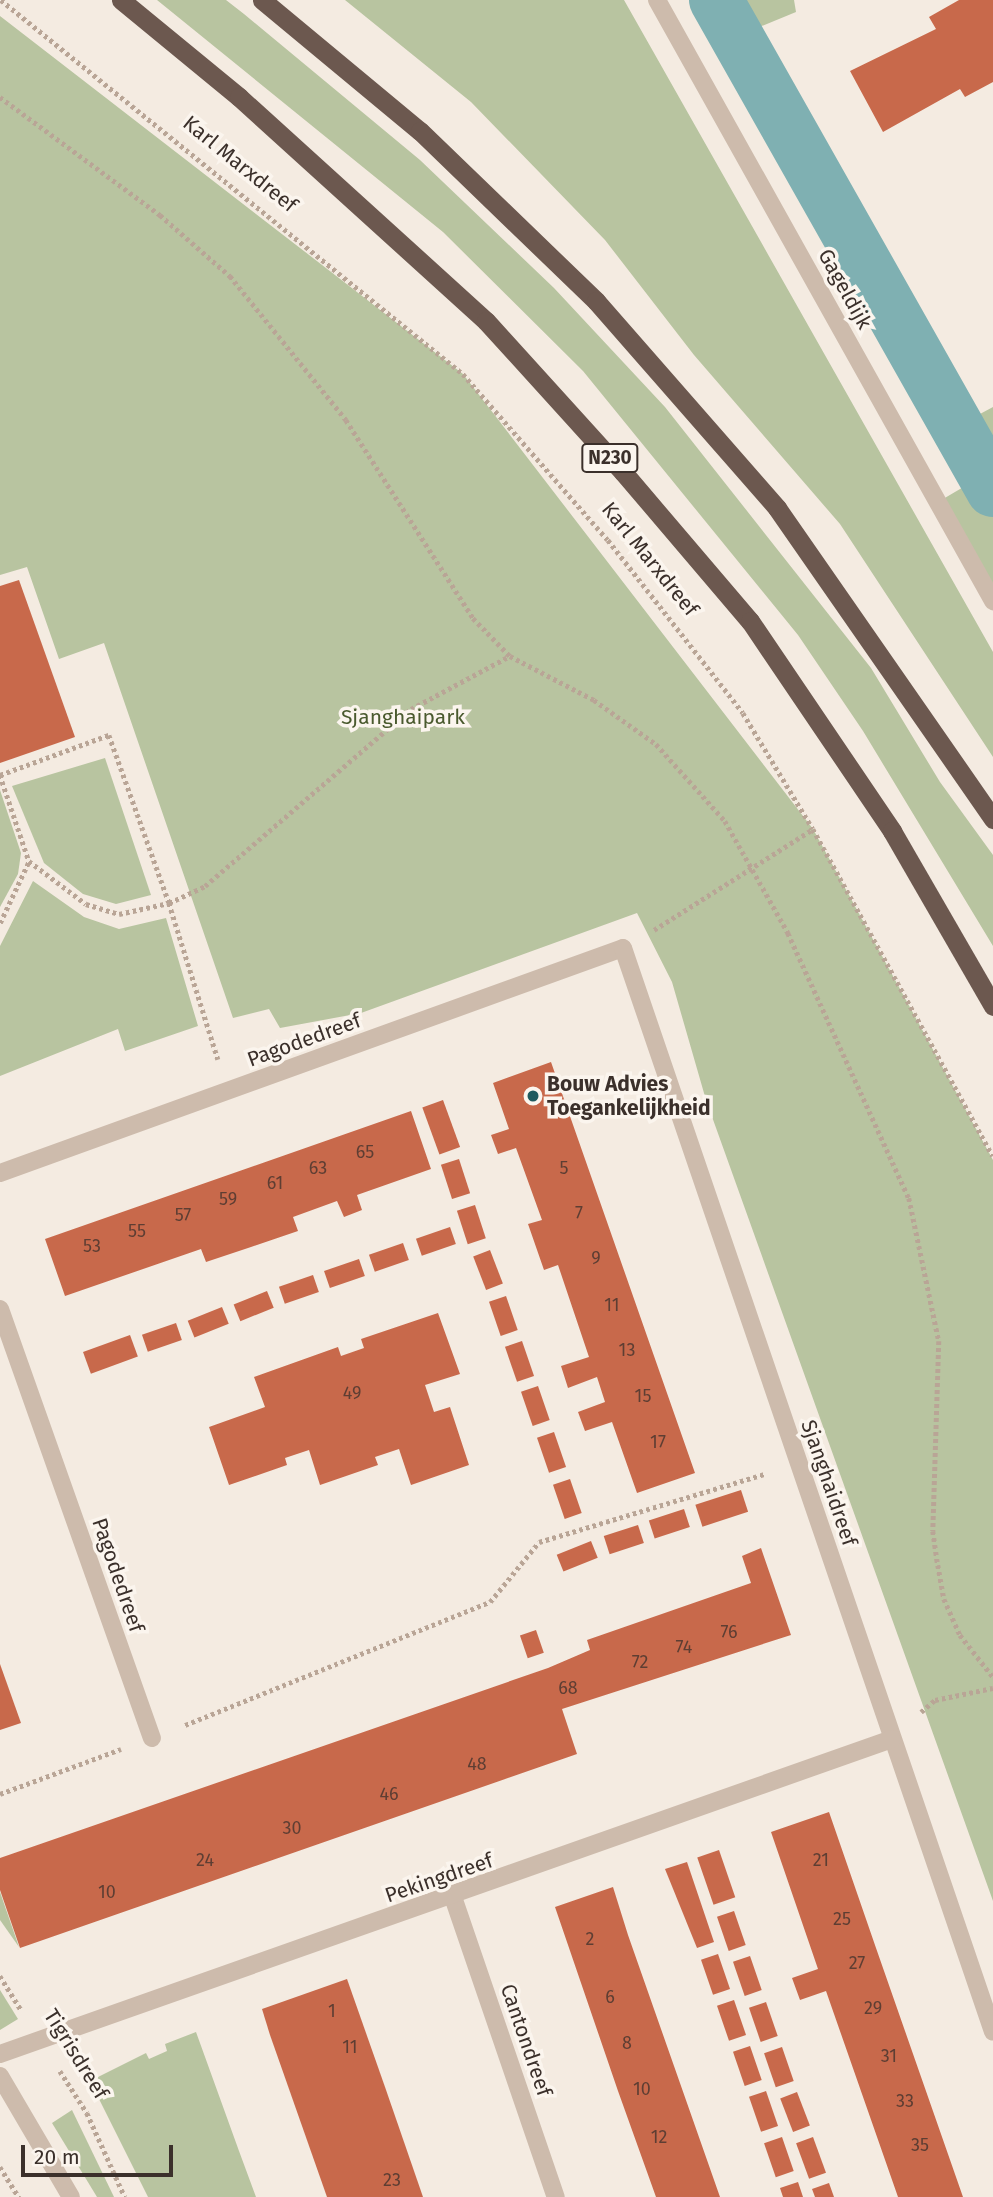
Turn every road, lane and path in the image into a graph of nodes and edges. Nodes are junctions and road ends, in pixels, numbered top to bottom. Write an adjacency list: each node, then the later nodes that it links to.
1 (1, 0): 10 (path, Karl Marxdreef)
2 (121, 0): 16 (highway, Karl Marxdreef / N230)
3 (262, 0): 9 (highway)
4 (657, 0): 6 (street, Gageldijk)
5 (0, 97): 7 (path)
6 (993, 601)
7 (510, 656): 12 (path); 13 (path)
8 (0, 775): 11 (path); 13 (path)
9 (993, 819)
10 (813, 829): 12 (path); 18 (path, Karl Marxdreef)
11 (29, 861): 13 (path); 14 (path)
12 (752, 871): 15 (path); 22 (path)
13 (169, 902): 17 (path)
14 (0, 923)
15 (623, 948): 17 (street, Pagodedreef); 21 (street, Sjanghaidreef)
16 (993, 1006)
17 (229, 1091): 19 (street, Pagodedreef)
18 (993, 1156)
19 (0, 1173)
20 (0, 1309): 24 (street, Pagodedreef)
21 (799, 1464): 24 (path); 25 (street, Sjanghaidreef)
22 (993, 1677)
23 (993, 1688): 25 (path)
24 (152, 1738): 26 (path)
25 (892, 1739): 27 (street, Pekingdreef); 29 (street, Sjanghaidreef)
26 (0, 1794)
27 (453, 1897): 30 (street, Pekingdreef); 37 (street, Cantondreef)
28 (0, 1976): 30 (path, Tigrisdreef)
29 (993, 2032)
30 (40, 2040): 31 (street, Pekingdreef); 36 (path, Tigrisdreef)
31 (0, 2054)
32 (0, 2076): 35 (street)
33 (0, 2167): 34 (path)
34 (19, 2197)
35 (71, 2197)
36 (125, 2197)
37 (556, 2197)

